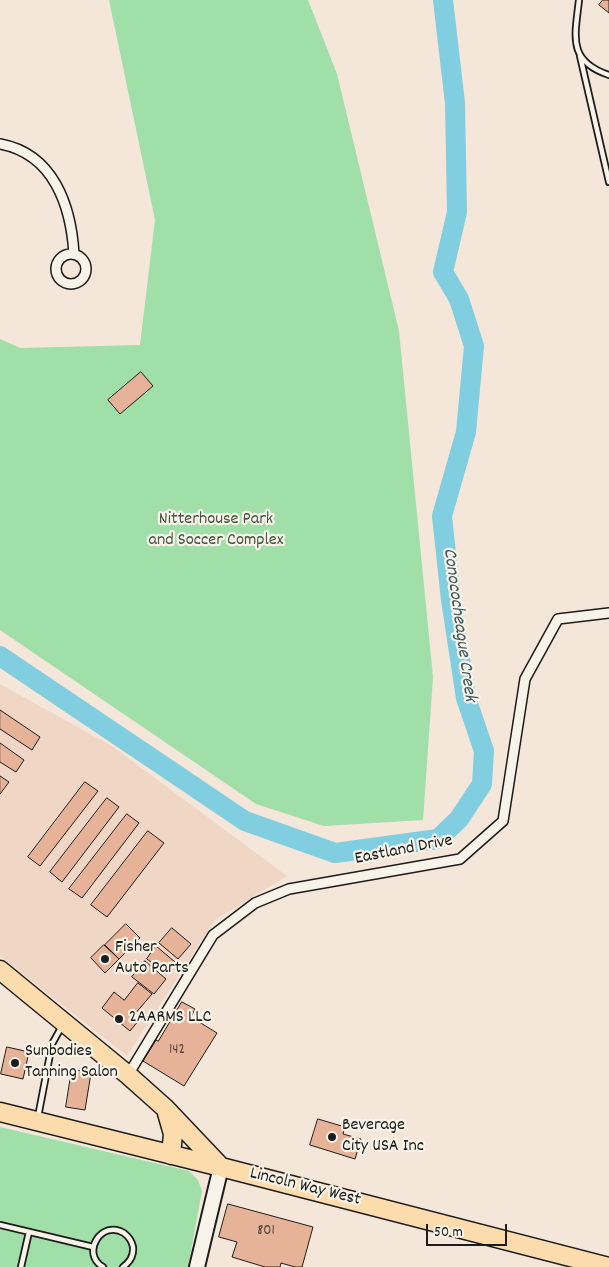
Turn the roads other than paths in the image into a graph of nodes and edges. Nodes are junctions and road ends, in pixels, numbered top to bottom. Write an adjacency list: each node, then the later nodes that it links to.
1 (579, 0): 2 (lane)
2 (580, 56): 3 (lane); 5 (lane)
3 (609, 75)
4 (0, 144): 6 (street)
5 (609, 182)
6 (74, 254)
7 (609, 613): 10 (street, Eastland Drive)
8 (3, 975): 9 (highway)
9 (64, 1022): 10 (highway); 13 (lane)
10 (128, 1075): 11 (highway)
11 (165, 1108): 14 (highway); 15 (highway)
12 (0, 1112): 13 (highway, Lincoln Way West)
13 (37, 1121): 14 (highway, Lincoln Way West)
14 (170, 1155): 15 (highway, Lincoln Way West)
15 (221, 1166): 22 (street); 23 (highway, Lincoln Way West)
16 (0, 1225): 17 (lane)
17 (29, 1232): 18 (lane); 19 (lane)
18 (93, 1247): 20 (lane); 21 (lane)
19 (21, 1267)
20 (103, 1267)
21 (123, 1267)
22 (197, 1267)
23 (609, 1267)

